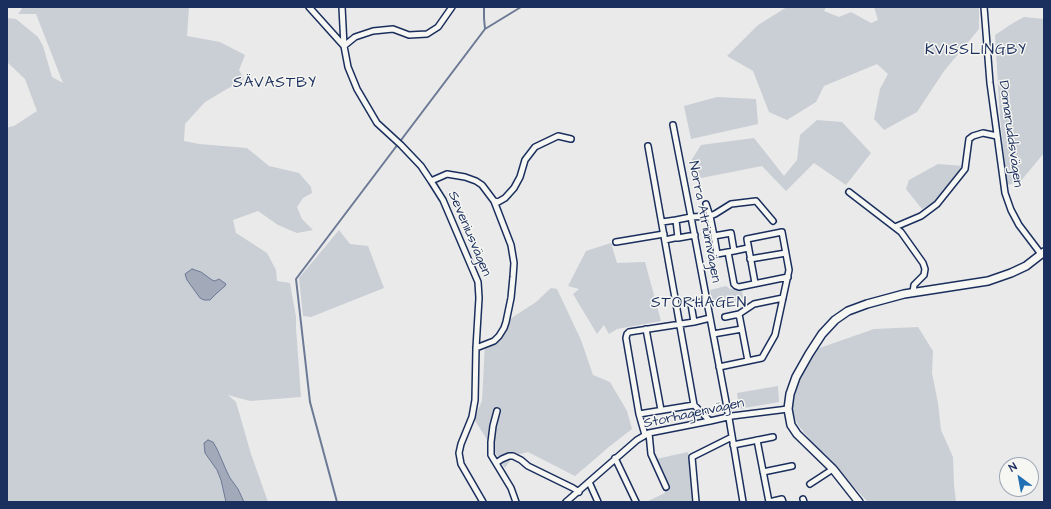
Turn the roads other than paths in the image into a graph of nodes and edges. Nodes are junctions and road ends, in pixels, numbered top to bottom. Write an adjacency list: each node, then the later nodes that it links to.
1 (309, 7): 5 (street)
2 (342, 7): 5 (street, Seveniusvägen)
3 (452, 7): 5 (street)
4 (984, 7): 7 (street, Domaruddsvägen)
5 (344, 46): 10 (street, Seveniusvägen)
6 (673, 125): 15 (street, Norra Atriumvägen)
7 (997, 136): 19 (street); 30 (street, Domaruddsvägen)
8 (571, 139): 12 (street)
9 (648, 146): 18 (street)
10 (431, 180): 12 (street); 45 (street, Seveniusvägen)
11 (848, 192): 19 (street)
12 (494, 201): 45 (street)
13 (706, 204): 14 (street)
14 (710, 216): 15 (street); 17 (street); 22 (street)
15 (691, 217): 16 (street); 21 (street, Norra Atriumvägen)
16 (676, 220): 18 (street); 23 (street)
17 (772, 221)
18 (662, 222): 20 (street)
19 (895, 227): 34 (street)
20 (664, 234): 24 (street); 25 (street)
21 (695, 235): 23 (street); 36 (street, Norra Atriumvägen)
22 (714, 236): 27 (street); 28 (street)
23 (679, 237): 24 (street)
24 (665, 240): 41 (street)
25 (616, 242)
26 (748, 248): 27 (street); 29 (street); 31 (street)
27 (734, 251): 28 (street)
28 (728, 252): 33 (street)
29 (786, 253): 31 (street); 32 (street)
30 (1042, 253): 34 (street)
31 (750, 259): 33 (street)
32 (788, 277): 33 (street); 35 (street)
33 (755, 283)
34 (912, 292): 49 (street)
35 (783, 298): 37 (street); 46 (street)
36 (707, 301): 39 (street, Norra Atriumvägen); 40 (street)
37 (739, 314): 38 (street); 43 (street)
38 (725, 317)
39 (710, 318): 40 (street); 44 (street, Norra Atriumvägen)
40 (694, 322): 41 (street)
41 (680, 324): 42 (street); 48 (street)
42 (646, 329): 51 (street); 52 (street)
43 (742, 329): 44 (street); 46 (street)
44 (713, 334): 47 (street, Norra Atriumvägen)
45 (476, 348): 69 (street, Seveniusvägen)
46 (748, 360): 47 (street)
47 (719, 367): 53 (street, Norra Atriumvägen)
48 (694, 405): 51 (street); 54 (street)
49 (788, 409): 53 (street, Storhagenvägen); 63 (street)
50 (497, 410): 61 (street)
51 (661, 410): 52 (street)
52 (639, 414): 55 (street)
53 (729, 418): 54 (street, Storhagenvägen); 56 (street, Norra Atriumvägen)
54 (710, 422): 55 (street, Storhagenvägen)
55 (647, 434): 60 (street, Storhagenvägen); 67 (street)
56 (732, 437): 59 (street, Norra Atriumvägen); 74 (street)
57 (773, 437): 58 (street)
58 (757, 440): 59 (street); 64 (street)
59 (733, 445): 75 (street, Norra Atriumvägen)
60 (615, 458): 65 (street, Storhagenvägen); 73 (street)
61 (496, 463): 68 (street); 70 (street)
62 (792, 466): 64 (street)
63 (833, 469): 66 (street); 77 (street)
64 (763, 472): 76 (street)
65 (589, 482): 68 (street, Storhagenvägen); 72 (street)
66 (810, 484)
67 (666, 487)
68 (578, 492): 71 (street, Storhagenvägen)
69 (483, 502)
70 (516, 502)
71 (566, 502)
72 (598, 502)
73 (636, 502)
74 (696, 502)
75 (743, 502)
76 (783, 502)
77 (859, 502)

